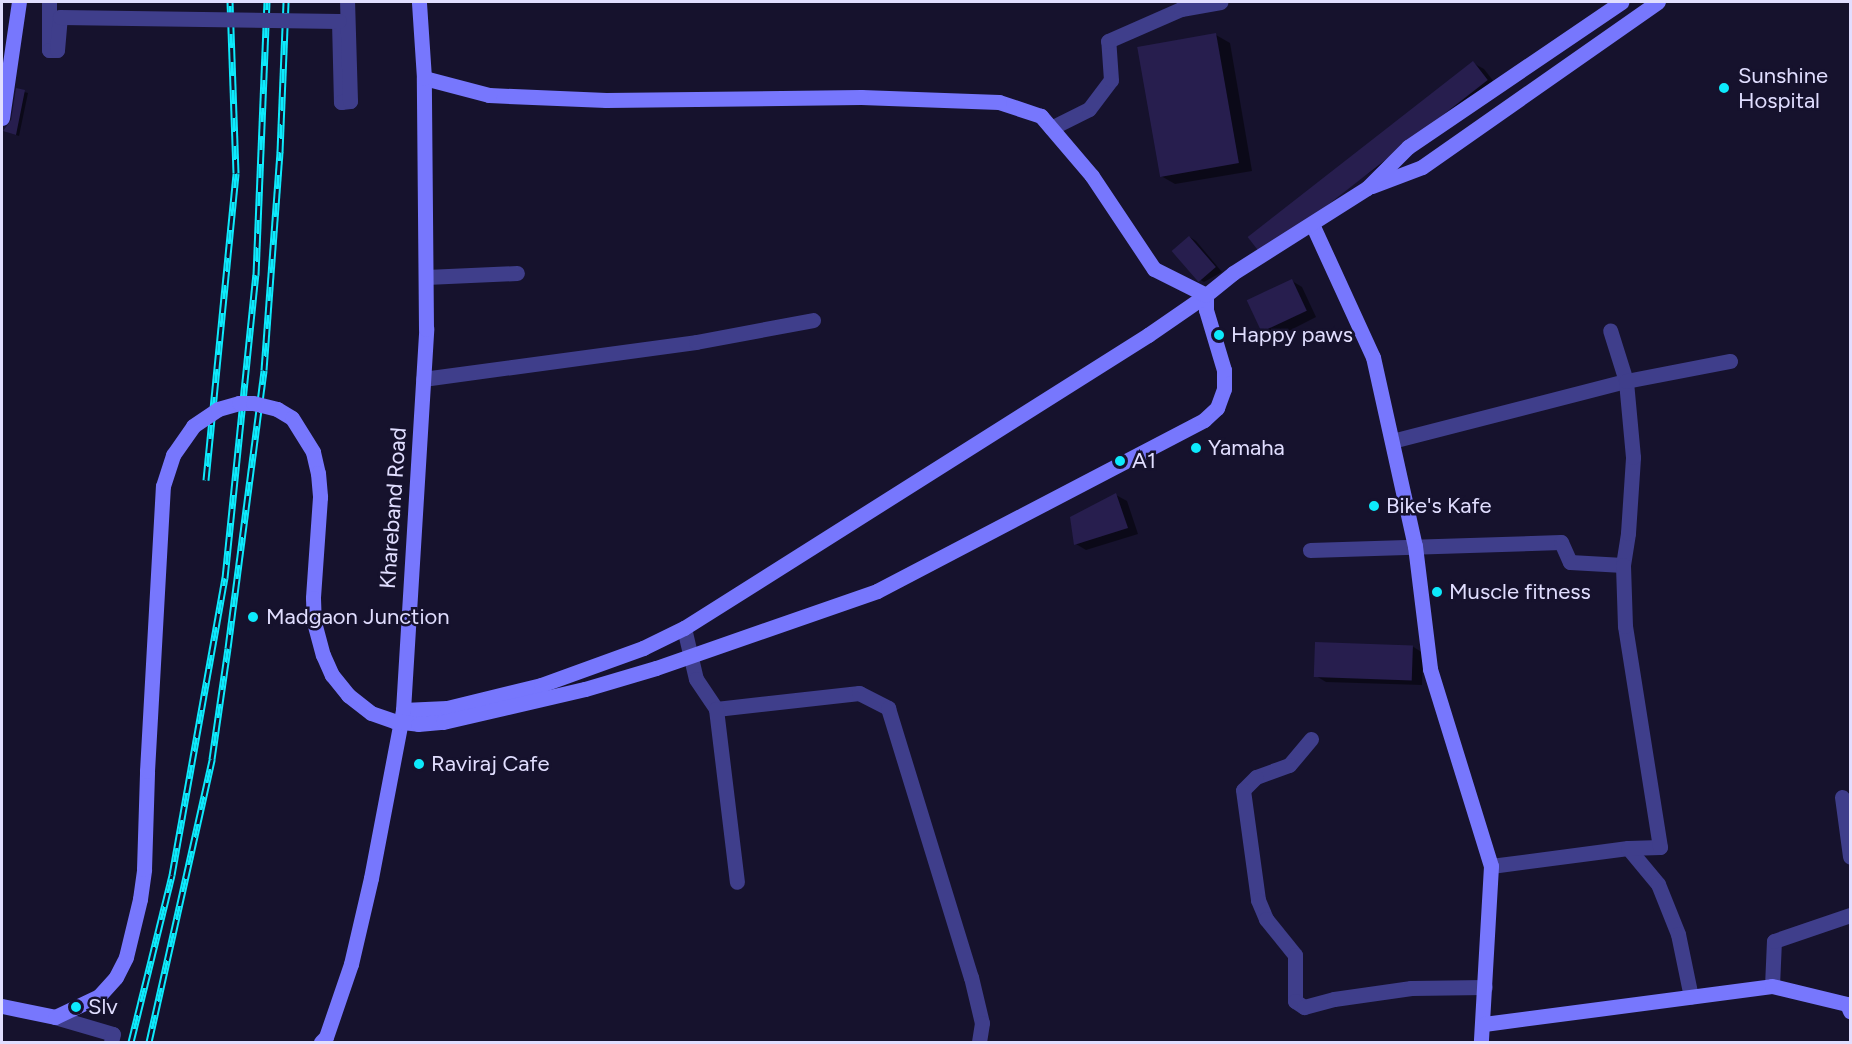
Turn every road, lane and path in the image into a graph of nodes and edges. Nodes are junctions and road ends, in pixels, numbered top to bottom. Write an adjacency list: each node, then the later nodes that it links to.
1 (20, 2): 9 (main road)
2 (49, 2): 3 (street, bridge)
3 (346, 2)
4 (419, 2): 8 (main road, Khareband Road)
5 (1220, 2): 11 (street)
6 (1622, 2): 12 (main road)
7 (1658, 2): 12 (main road)
8 (424, 78): 11 (main road); 15 (main road, Khareband Road)
9 (4, 96): 10 (main road)
10 (2, 118)
11 (1051, 128): 16 (main road)
12 (1367, 188): 13 (main road)
13 (1312, 224): 16 (main road); 22 (main road)
14 (517, 273): 15 (street)
15 (426, 277): 20 (main road, Khareband Road)
16 (1206, 295): 26 (main road); 41 (main road, bridge)
17 (813, 320): 20 (street)
18 (1610, 330): 21 (street)
19 (1730, 361): 21 (street)
20 (423, 379): 28 (main road, Khareband Road)
21 (1626, 381): 22 (street); 25 (street)
22 (1392, 441): 23 (main road)
23 (1415, 546): 24 (street); 25 (street); 33 (main road)
24 (1310, 550)
25 (1623, 565): 31 (street)
26 (684, 628): 27 (street); 28 (main road)
27 (716, 709): 34 (street); 45 (street)
28 (403, 710): 44 (main road, Khareband Road)
29 (1311, 739): 37 (street)
30 (1842, 797): 32 (street)
31 (1628, 848): 33 (street); 38 (street)
32 (1851, 856)
33 (1491, 866): 37 (main road)
34 (737, 882)
35 (1851, 915): 36 (street)
36 (1772, 986): 38 (main road); 40 (main road)
37 (1485, 987): 42 (main road)
38 (1691, 997): 42 (main road)
39 (2, 1006): 41 (main road)
40 (1849, 1007)
41 (55, 1017): 43 (street)
42 (1484, 1024): 46 (main road)
43 (111, 1042)
44 (321, 1042)
45 (979, 1042)
46 (1481, 1042)

